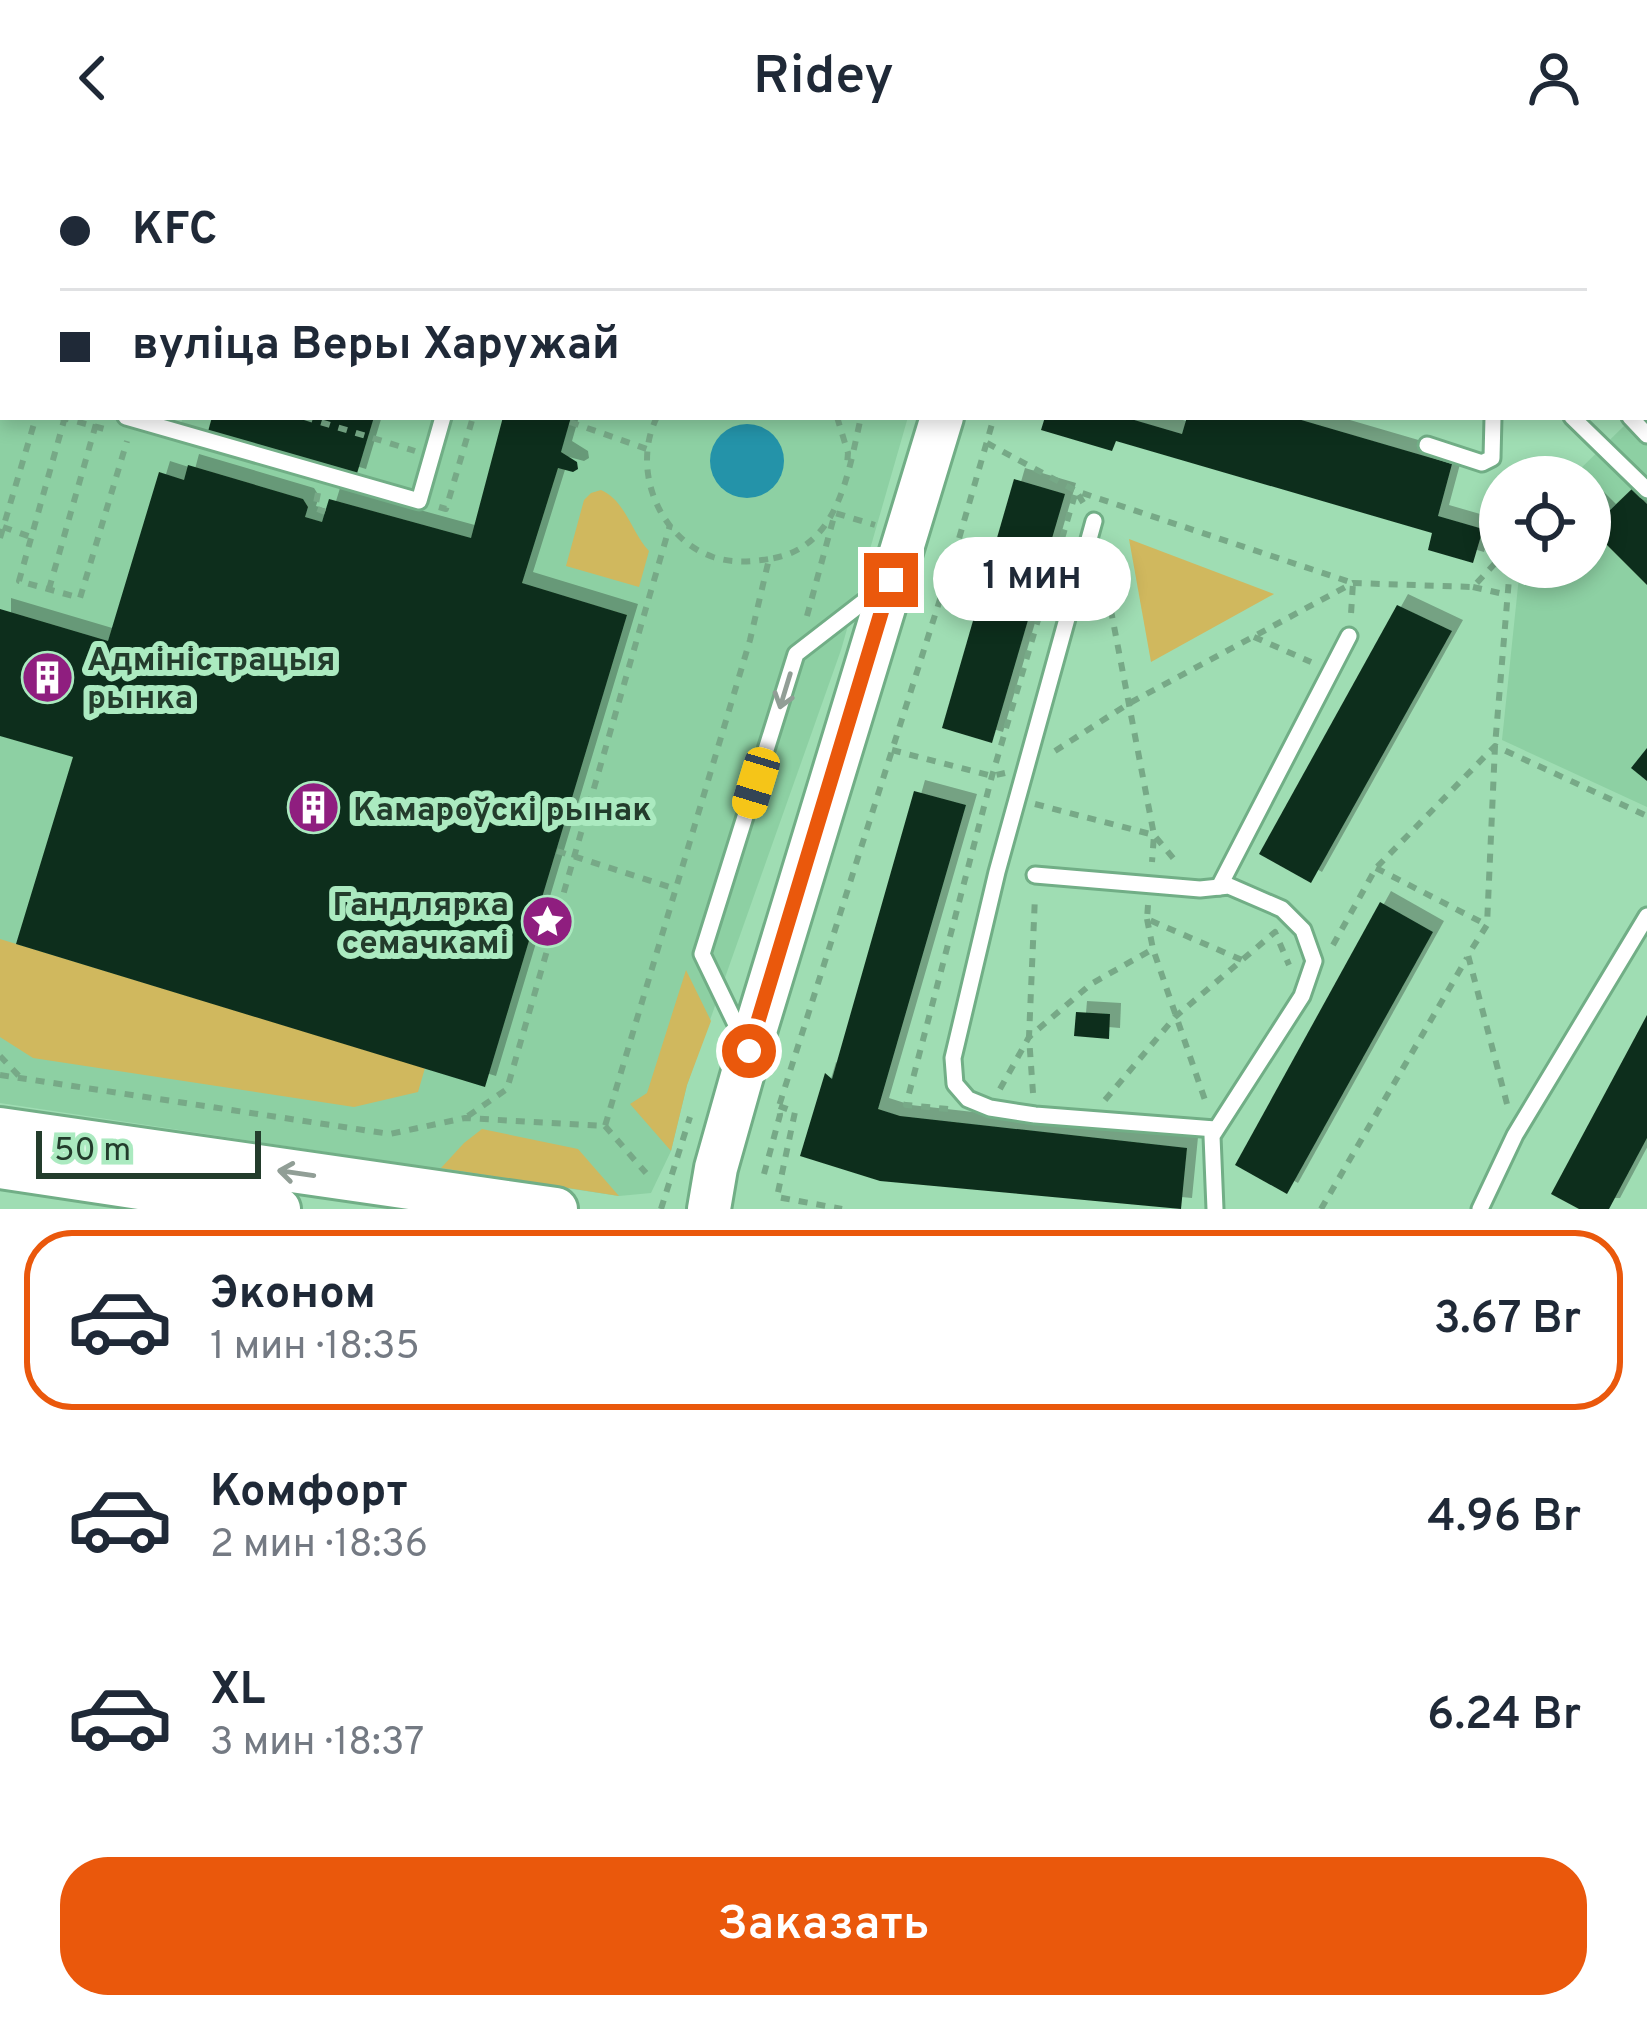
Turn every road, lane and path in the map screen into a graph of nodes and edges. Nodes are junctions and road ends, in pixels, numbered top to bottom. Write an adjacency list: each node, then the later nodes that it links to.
1 (35, 420): 28 (path)
2 (64, 420): 29 (path)
3 (97, 420): 37 (path)
4 (129, 420): 37 (path)
5 (137, 420): 19 (lane)
6 (314, 420): 19 (path)
7 (441, 420): 19 (lane)
8 (656, 420): 18 (path)
9 (838, 420): 21 (path)
10 (860, 420): 21 (path)
11 (941, 420): 32 (main road)
12 (993, 420): 16 (path)
13 (1493, 420): 17 (lane)
14 (1576, 420): 22 (lane)
15 (570, 422): 18 (path)
16 (987, 443): 23 (path); 45 (path)
17 (1427, 446)
18 (646, 449): 26 (path)
19 (432, 456): 20 (path)
20 (459, 463)
21 (845, 487): 24 (path)
22 (1647, 490)
23 (1076, 491): 25 (path); 34 (path); 47 (path)
24 (835, 513): 27 (path); 31 (path); 41 (path)
25 (1094, 521): 43 (path); 46 (lane)
26 (670, 525): 31 (path); 52 (path)
27 (877, 526)
28 (3, 527): 29 (path); 30 (path)
29 (32, 537): 37 (path)
30 (0, 538)
31 (769, 559): 56 (path)
32 (891, 580): 41 (lane); 67 (main road)
33 (1479, 581): 35 (path)
34 (1353, 583): 35 (path); 39 (path); 40 (path)
35 (1473, 587): 38 (path)
36 (1508, 588): 38 (path)
37 (49, 589)
38 (1508, 595): 44 (path)
39 (1349, 636): 42 (lane)
40 (1253, 637): 42 (path); 43 (path)
41 (796, 655): 67 (lane, one-way to 67)
42 (1331, 671): 55 (lane)
43 (1128, 704): 46 (path); 50 (path)
44 (1495, 746): 49 (path); 53 (path); 60 (path)
45 (892, 750): 47 (path); 71 (path)
46 (1026, 770): 47 (path); 48 (lane)
47 (992, 776): 73 (path)
48 (1017, 799): 50 (path); 72 (lane)
49 (1647, 816)
50 (1154, 835): 57 (path)
51 (556, 851): 52 (path)
52 (574, 857): 56 (path); 75 (path)
53 (1376, 868): 60 (path); 62 (path)
54 (1035, 875): 57 (lane); 66 (path)
55 (1220, 887): 57 (lane); 64 (lane)
56 (676, 889): 77 (path)
57 (1200, 889)
58 (1647, 916): 80 (lane)
59 (1147, 919): 61 (path)
60 (1487, 925): 63 (path)
61 (1153, 949): 65 (path); 66 (path)
62 (1330, 951)
63 (1468, 955): 80 (path); 89 (path)
64 (1302, 996): 65 (path); 79 (lane)
65 (1175, 1017): 76 (path); 79 (path)
66 (1029, 1037): 72 (path); 74 (path)
67 (749, 1051): 86 (main road)
68 (0, 1056): 70 (path)
69 (0, 1075): 70 (path)
70 (21, 1078): 75 (path)
71 (779, 1106): 83 (path); 87 (path)
72 (990, 1108): 74 (lane)
73 (953, 1109)
74 (1035, 1115): 76 (lane)
75 (465, 1118): 77 (path)
76 (1088, 1119): 79 (lane)
77 (605, 1126): 82 (path)
78 (0, 1130): 85 (main road, one-way to 78)
79 (1215, 1130): 88 (lane)
80 (1515, 1135): 90 (lane)
81 (0, 1167): 84 (main road)
82 (646, 1173)
83 (764, 1174)
84 (279, 1209)
85 (556, 1209)
86 (709, 1209)
87 (842, 1209)
88 (1215, 1209)
89 (1321, 1209)
90 (1480, 1209)

